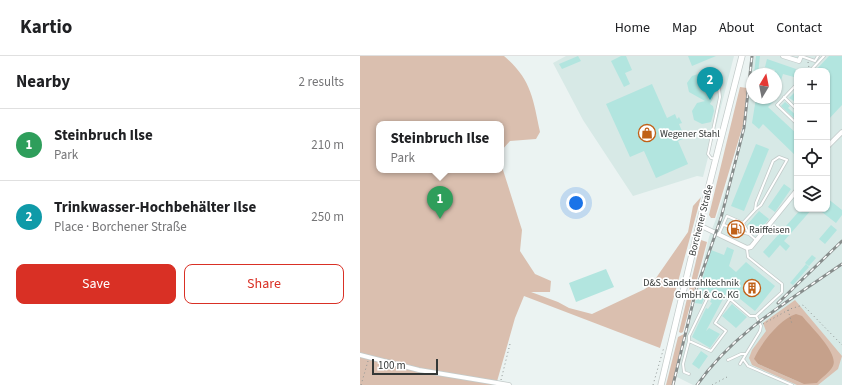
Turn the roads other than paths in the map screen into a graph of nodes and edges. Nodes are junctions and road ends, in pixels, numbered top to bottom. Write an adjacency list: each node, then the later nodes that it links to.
1 (742, 56): 14 (main road, Borchener Straße)
2 (782, 56): 3 (street)
3 (801, 56): 4 (lane)
4 (818, 56)
5 (824, 56): 6 (lane)
6 (813, 68)
7 (794, 87): 9 (lane)
8 (719, 88): 14 (lane)
9 (784, 97): 10 (lane); 11 (lane)
10 (794, 107)
11 (794, 121)
12 (842, 132): 13 (street)
13 (830, 144)
14 (716, 159): 19 (main road, Borchener Straße)
15 (794, 194): 24 (street)
16 (755, 210): 16 (lane); 17 (lane)
17 (743, 223): 18 (lane); 23 (lane)
18 (724, 224): 20 (lane); 22 (lane)
19 (699, 225): 22 (street); 36 (main road, Borchener Straße)
20 (732, 228)
21 (740, 232): 23 (lane)
22 (719, 234): 25 (street)
23 (749, 234): 24 (lane)
24 (756, 240): 25 (street)
25 (747, 248): 27 (lane)
26 (708, 297): 28 (lane)
27 (756, 316): 28 (lane); 29 (lane)
28 (689, 341): 34 (lane)
29 (746, 354): 31 (lane); 32 (lane)
30 (360, 355): 35 (street)
31 (743, 359): 33 (lane); 37 (lane)
32 (728, 360)
33 (740, 364)
34 (689, 374)
35 (509, 385)
36 (661, 385)
37 (792, 385)

